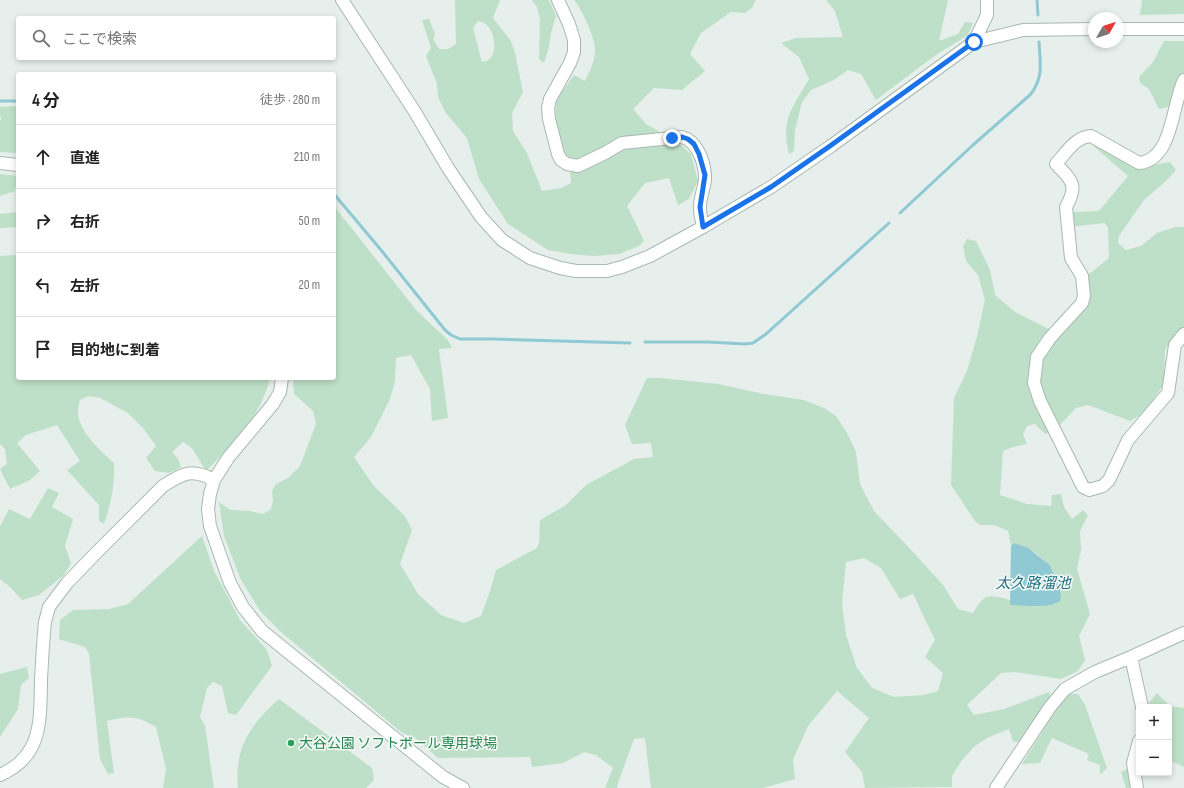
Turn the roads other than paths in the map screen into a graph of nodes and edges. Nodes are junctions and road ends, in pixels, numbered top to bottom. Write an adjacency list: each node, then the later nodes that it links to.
1 (342, 0): 11 (street)
2 (558, 0): 11 (street)
3 (988, 0): 7 (street)
4 (1088, 29): 7 (street)
5 (1124, 29): 6 (street)
6 (1184, 29)
7 (974, 42): 11 (street)
8 (1184, 80): 12 (street)
9 (0, 163): 10 (street)
10 (16, 165)
11 (703, 227)
12 (1184, 334)
13 (282, 380): 14 (street)
14 (214, 480): 19 (street); 20 (street)
15 (1184, 633): 16 (street)
16 (1131, 658): 17 (street); 21 (street)
17 (1141, 704)
18 (1136, 752): 22 (street)
19 (0, 775)
20 (463, 788)
21 (996, 788)
22 (1137, 788)

